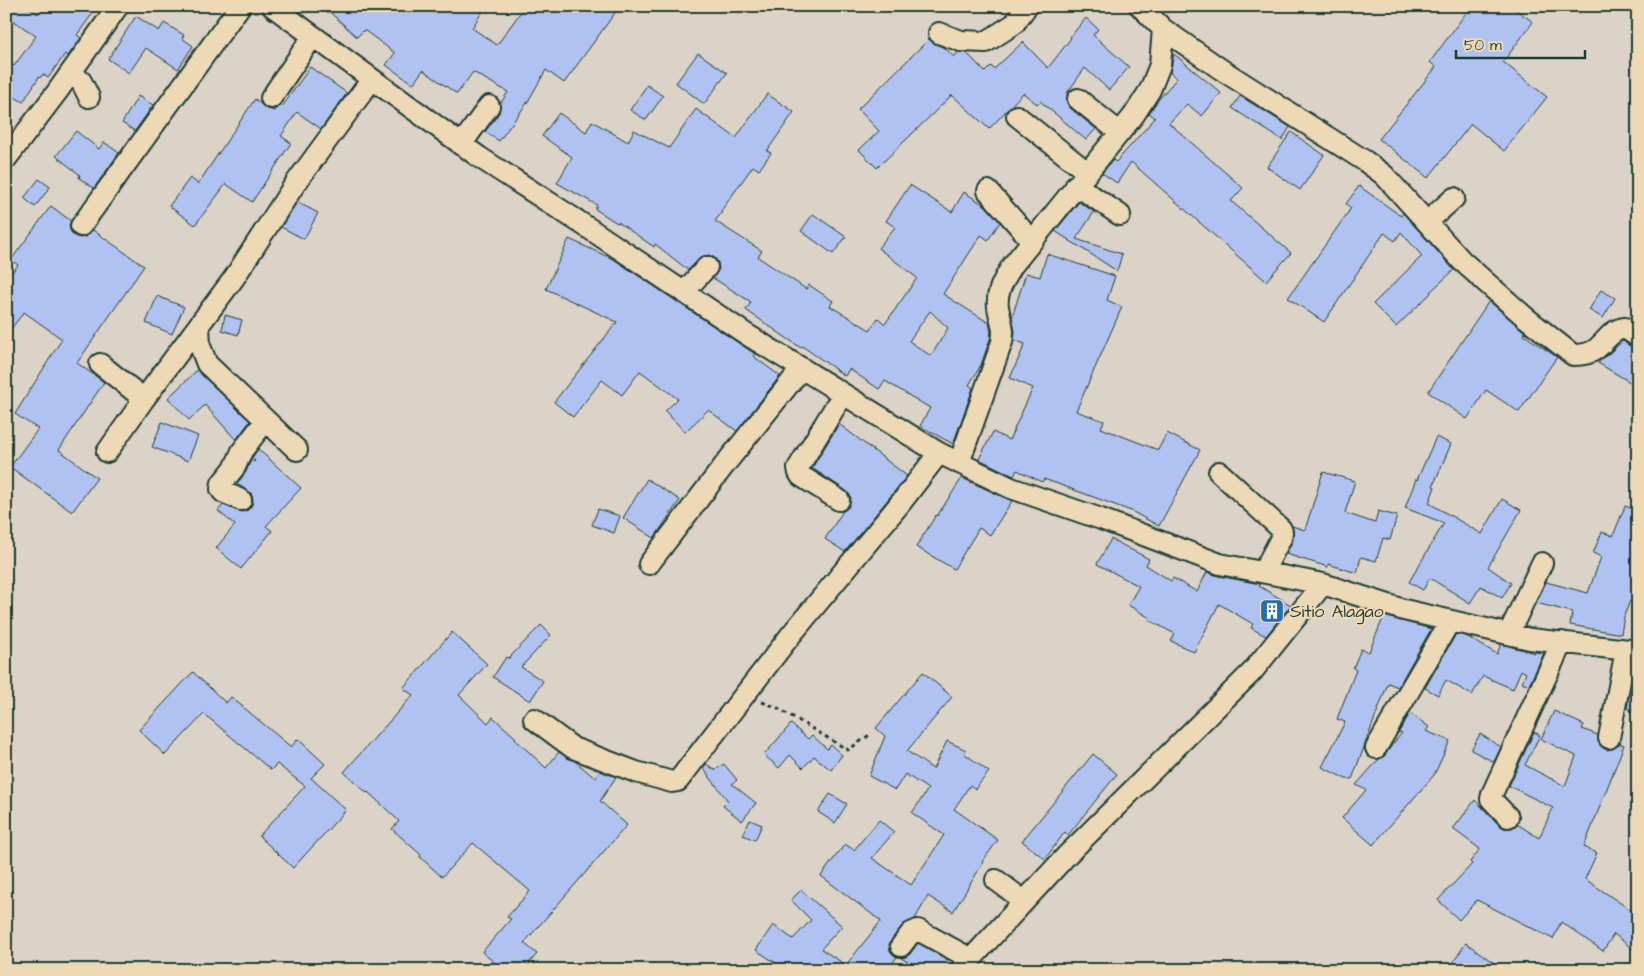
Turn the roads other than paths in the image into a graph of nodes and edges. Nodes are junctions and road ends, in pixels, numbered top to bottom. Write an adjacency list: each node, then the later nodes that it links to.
1 (118, 6): 9 (street)
2 (240, 6): 24 (street)
3 (272, 6): 8 (street)
4 (1027, 6): 7 (street)
5 (1140, 6): 6 (street)
6 (1163, 29): 16 (street); 23 (street)
7 (939, 33)
8 (313, 36): 10 (street); 12 (street)
9 (71, 73): 11 (street); 18 (street)
10 (372, 78): 17 (street); 28 (street)
11 (89, 97)
12 (271, 98)
13 (1078, 99): 16 (street)
14 (489, 106): 17 (street)
15 (1017, 116): 19 (street)
16 (1119, 132): 19 (street)
17 (461, 145): 27 (street)
18 (6, 159)
19 (1081, 179): 22 (street); 25 (street)
20 (988, 191): 25 (street)
21 (1454, 198): 23 (street)
22 (1120, 215)
23 (1427, 222): 29 (street)
24 (81, 226)
25 (1032, 241): 38 (street)
26 (707, 267): 27 (street)
27 (684, 292): 31 (street)
28 (199, 324): 33 (street); 34 (street)
29 (1638, 337)
30 (100, 364): 33 (street)
31 (802, 368): 32 (street); 43 (street)
32 (843, 394): 37 (street); 41 (street)
33 (144, 399): 36 (street)
34 (266, 420): 35 (street); 40 (street)
35 (297, 450)
36 (107, 452)
37 (939, 453): 38 (street); 50 (street)
38 (959, 464): 44 (street)
39 (1219, 472): 44 (street)
40 (241, 500)
41 (839, 500)
42 (1542, 563): 47 (street)
43 (649, 564)
44 (1263, 572): 45 (street)
45 (1323, 584): 46 (street); 55 (street)
46 (1450, 621): 47 (street); 52 (street)
47 (1509, 634): 48 (street)
48 (1562, 642): 49 (street); 53 (street)
49 (1632, 650): 51 (street)
50 (534, 719)
51 (1608, 738)
52 (1376, 748)
53 (1508, 817)
54 (996, 880): 55 (street)
55 (1024, 901): 57 (street)
56 (901, 946): 57 (street)
57 (966, 964)

